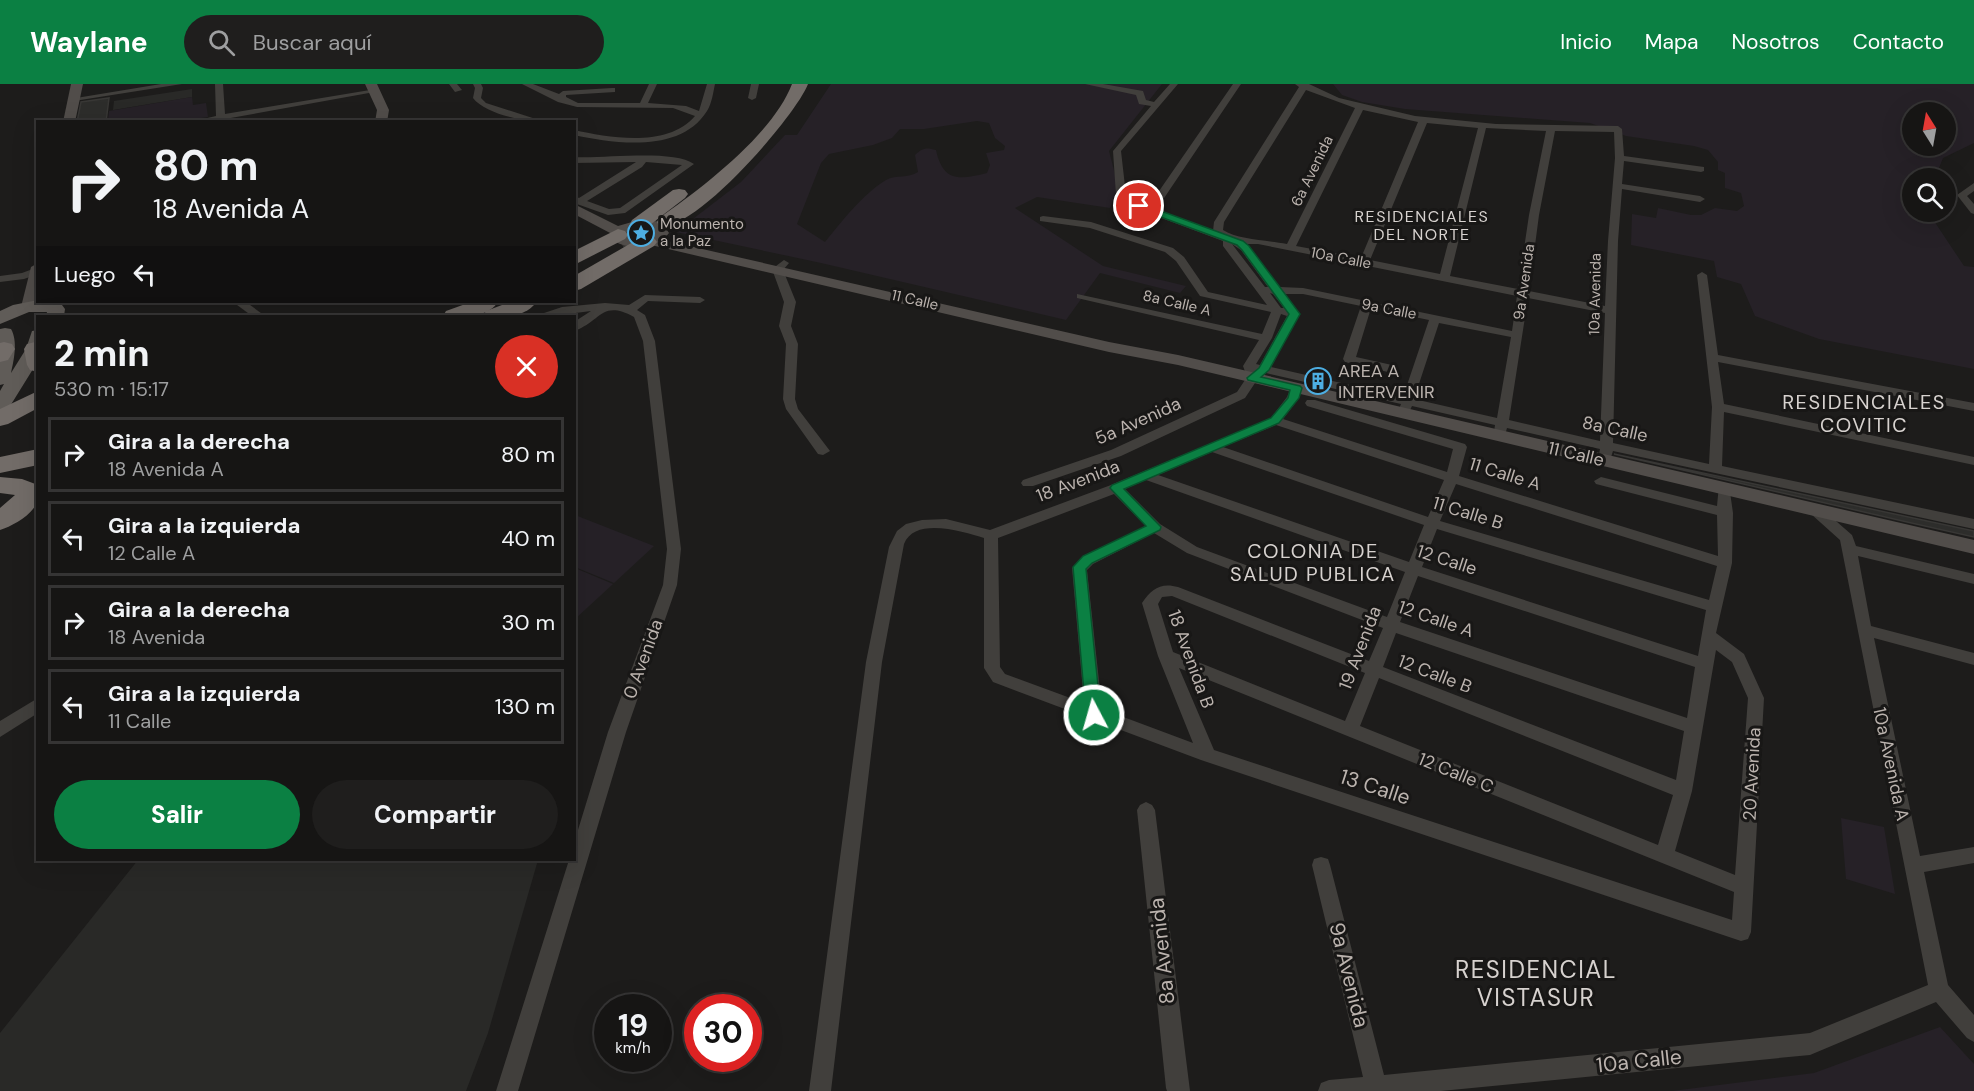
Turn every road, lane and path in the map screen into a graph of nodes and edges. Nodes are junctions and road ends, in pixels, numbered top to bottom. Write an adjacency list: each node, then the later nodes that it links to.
1 (77, 84): 19 (street)
2 (178, 84): 19 (street)
3 (219, 84): 27 (street)
4 (477, 84): 30 (street)
5 (525, 84): 20 (street)
6 (567, 84): 20 (street)
7 (653, 84): 23 (street)
8 (711, 84): 26 (street)
9 (755, 84): 18 (street)
10 (783, 84): 25 (highway)
11 (800, 84): 25 (highway)
12 (1089, 84): 21 (street)
13 (1174, 84): 21 (street)
14 (1237, 84): 45 (street)
15 (1303, 85): 24 (street); 49 (street)
16 (614, 87): 20 (street); 22 (street)
17 (374, 88): 27 (street); 29 (street)
18 (752, 98)
19 (74, 99): 28 (street)
20 (564, 99): 22 (street)
21 (1156, 105): 45 (street, 10a Calle)
22 (607, 106): 23 (street)
23 (643, 106): 26 (street)
24 (1360, 107): 31 (street); 50 (street, 6a Avenida)
25 (776, 113): 48 (highway); 48 (highway)
26 (700, 116): 34 (street)
27 (220, 119)
28 (69, 120)
29 (381, 120)
30 (534, 120)
31 (1423, 121): 32 (street); 52 (street)
32 (1484, 125): 33 (street); 59 (street)
33 (1551, 128): 35 (street, 10a Avenida); 64 (street, 9a Avenida)
34 (576, 132)
35 (1620, 158): 40 (street); 41 (street, 10a Avenida)
36 (576, 160): 38 (street)
37 (643, 160): 38 (street); 44 (street); 44 (street)
38 (589, 162): 39 (street)
39 (576, 169)
40 (1701, 169)
41 (1618, 186): 43 (street); 78 (street, 10a Avenida)
42 (1974, 186): 46 (street)
43 (1700, 199)
44 (578, 204): 48 (street)
45 (1151, 210): 49 (street, 10a Calle)
46 (1974, 211)
47 (1043, 219): 77 (street)
48 (641, 233): 51 (highway); 53 (street, 11 Calle); 54 (highway); 56 (highway); 61 (highway)
49 (1229, 240): 50 (street, 10a Calle); 62 (street); 63 (street)
50 (1290, 248): 52 (street, 10a Calle)
51 (576, 258)
52 (1364, 263): 59 (street, 10a Calle)
53 (780, 266): 96 (street, 11 Calle); 109 (street)
54 (576, 267)
55 (36, 270): 60 (street)
56 (576, 275)
57 (1702, 275): 94 (street)
58 (36, 276): 72 (street)
59 (1444, 278): 64 (street, 10a Calle)
60 (0, 279)
61 (576, 283)
62 (1275, 289): 63 (street, 9a Calle); 73 (street, 9a Calle); 79 (street)
63 (1262, 290): 77 (street)
64 (1524, 294): 78 (street, 10a Calle); 90 (street, 9a Avenida)
65 (1081, 296): 92 (street, 8a Calle A)
66 (700, 300): 75 (street)
67 (240, 303): 81 (street)
68 (486, 303): 82 (highway)
69 (505, 303): 83 (highway)
70 (524, 303): 84 (highway)
71 (540, 303): 85 (highway)
72 (32, 304): 76 (street); 80 (main road); 91 (main road)
73 (1367, 305): 87 (street, 9a Calle); 95 (street)
74 (605, 306): 75 (street); 86 (street); 88 (street)
75 (631, 309): 165 (street, 0 Avenida)
76 (0, 310)
77 (1277, 310): 79 (street); 92 (street, 5a Avenida)
78 (1612, 311): 110 (street, 10a Avenida)
79 (1294, 314): 96 (street, 5a Avenida)
80 (55, 315)
81 (258, 315)
82 (456, 315)
83 (475, 315)
84 (496, 315)
85 (513, 315)
86 (544, 315)
87 (1435, 318): 90 (street, 9a Calle); 102 (street)
88 (576, 327)
89 (36, 328): 91 (main road)
90 (1516, 335): 107 (street, 9a Avenida)
91 (2, 337): 97 (main road)
92 (1266, 338): 96 (street, 5a Avenida)
93 (36, 352): 101 (main road)
94 (1712, 357): 103 (street); 104 (street)
95 (1388, 368)
96 (1255, 371): 98 (street, 11 Calle); 102 (street); 120 (street, 5a Avenida)
97 (0, 380)
98 (1296, 388): 102 (street, 11 Calle); 106 (street, 18 Avenida)
99 (36, 399): 105 (highway)
100 (1311, 404): 118 (street, 19 Avenida)
101 (0, 407)
102 (1405, 407): 107 (street, 11 Calle)
103 (1718, 407): 112 (street); 115 (street)
104 (1974, 407)
105 (0, 419)
106 (1275, 421): 108 (street, 18 Avenida); 118 (street, 11 Calle A)
107 (1501, 429): 110 (street, 11 Calle)
108 (1212, 448): 117 (street, 18 Avenida); 129 (street, 11 Calle B)
109 (823, 451)
110 (1606, 453): 115 (street, 8a Calle); 123 (street, 11 Calle)
111 (36, 457): 113 (highway)
112 (1974, 460)
113 (0, 465)
114 (36, 468): 116 (highway)
115 (1715, 469): 130 (street, 8a Calle)
116 (0, 476)
117 (1147, 476): 122 (street, 18 Avenida); 137 (street, 12 Calle)
118 (1452, 478): 129 (street, 19 Avenida); 136 (street, 11 Calle A)
119 (1601, 481): 126 (street)
120 (1028, 483)
121 (0, 485): 127 (highway)
122 (1116, 488): 131 (street, 12 Calle A); 133 (street, 18 Avenida)
123 (1724, 488): 125 (street, 11 Calle); 126 (street)
124 (36, 509): 132 (highway)
125 (1816, 511): 128 (street, 11 Calle); 134 (street)
126 (1726, 513): 136 (street)
127 (0, 521)
128 (1864, 522): 134 (street); 135 (street, 11 Calle)
129 (1432, 523): 137 (street, 19 Avenida); 140 (street, 11 Calle B)
130 (1974, 524)
131 (1155, 527): 141 (street, 12 Calle A); 149 (street)
132 (0, 530)
133 (991, 535): 149 (street, 13 Calle); 166 (street)
134 (1848, 544): 138 (street); 142 (street, 10a Avenida A)
135 (1974, 547)
136 (1725, 562): 140 (street)
137 (1413, 569): 141 (street, 19 Avenida); 146 (street, 12 Calle)
138 (1974, 579)
139 (1173, 591): 144 (street, 18 Avenida B); 147 (street, 12 Calle B)
140 (1714, 607): 143 (street)
141 (1390, 624): 147 (street, 19 Avenida); 150 (street, 12 Calle A)
142 (1864, 630): 145 (street); 159 (street, 10a Avenida A)
143 (1708, 635): 146 (street); 160 (street, 20 Avenida)
144 (1166, 657): 152 (street, 12 Calle C); 153 (street, 18 Avenida B)
145 (1974, 659)
146 (1704, 664): 150 (street)
147 (1372, 670): 152 (street, 19 Avenida); 154 (street, 12 Calle B)
148 (36, 705): 151 (street)
149 (1094, 715): 153 (street, 13 Calle)
150 (1695, 728): 154 (street)
151 (0, 730)
152 (1350, 730): 157 (street, 12 Calle C)
153 (1208, 756): 161 (street, 13 Calle)
154 (1683, 791): 157 (street)
155 (1146, 810): 167 (street, 8a Avenida)
156 (1974, 855): 159 (street)
157 (1664, 856): 160 (street, 12 Calle C)
158 (1321, 864): 164 (street, 9a Avenida)
159 (1912, 866): 162 (street, 10a Avenida A)
160 (1745, 888): 161 (street, 20 Avenida)
161 (1741, 932)
162 (1938, 990): 163 (street); 164 (street, 10a Calle)
163 (1974, 1031)
164 (1376, 1086): 168 (street, 10a Calle)
165 (507, 1091)
166 (820, 1091)
167 (1179, 1091)
168 (1329, 1091)

